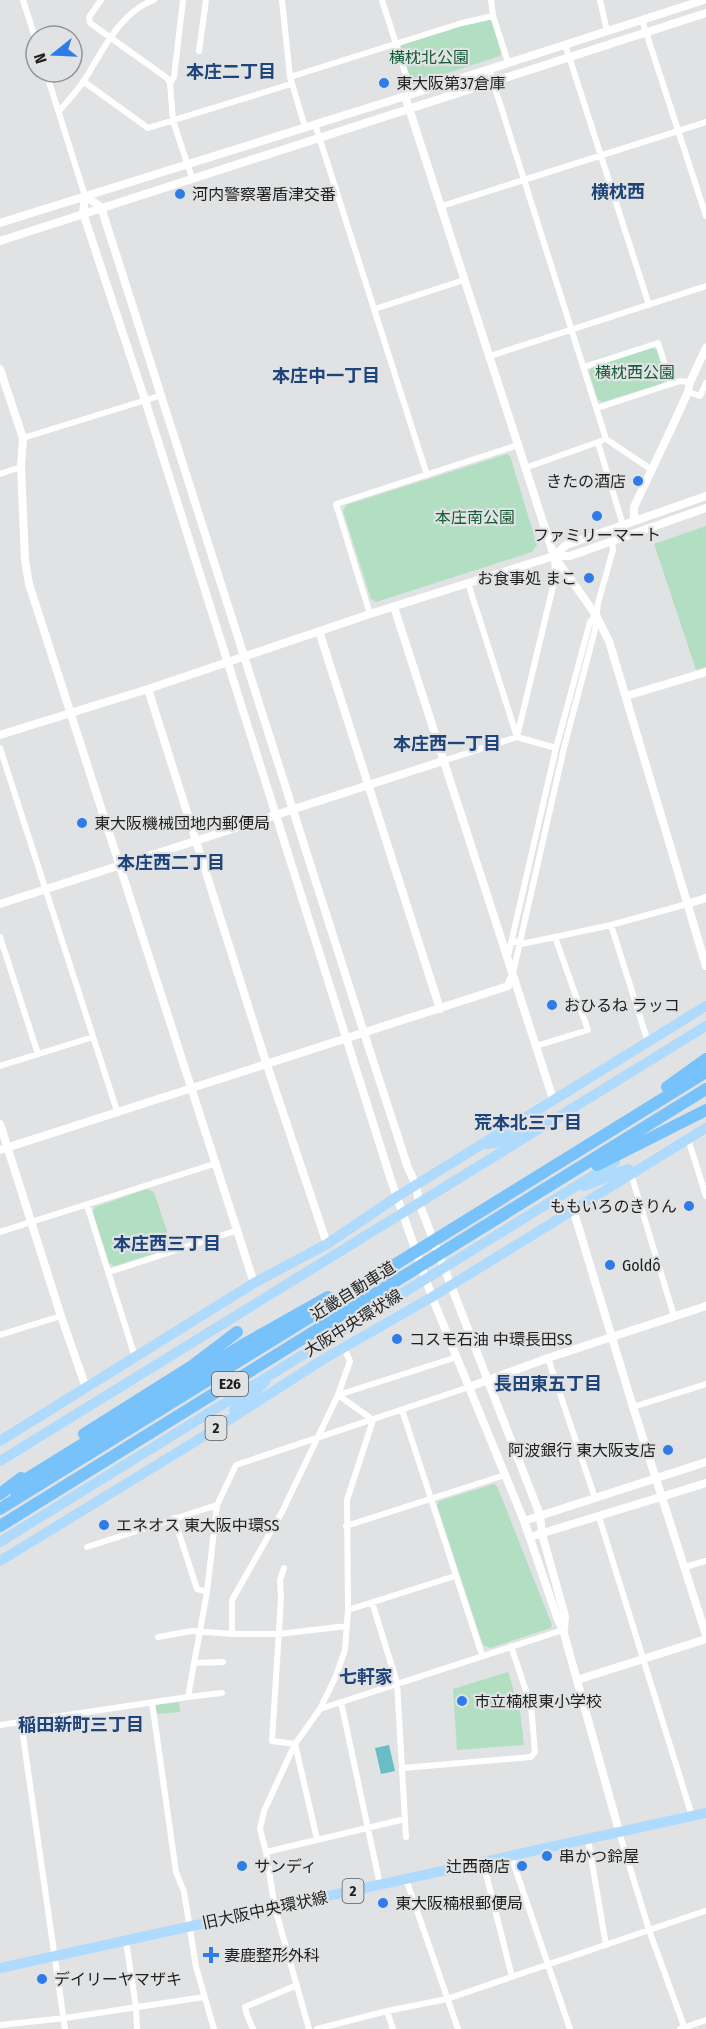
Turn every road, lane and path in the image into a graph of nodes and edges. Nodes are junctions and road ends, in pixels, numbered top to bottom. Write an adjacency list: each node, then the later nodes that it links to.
1 (23, 0): 14 (street)
2 (101, 0): 17 (street)
3 (154, 0): 17 (street)
4 (183, 0): 28 (street)
5 (206, 0): 20 (street)
6 (282, 0): 25 (street)
7 (382, 0): 18 (street)
8 (491, 0): 12 (street)
9 (600, 0): 15 (street)
10 (699, 1): 13 (street)
11 (706, 13): 16 (street)
12 (494, 16): 18 (street); 22 (street)
13 (642, 20): 15 (street); 16 (street)
14 (31, 24)
15 (607, 31): 19 (street)
16 (646, 32): 21 (street); 37 (street)
17 (111, 37): 24 (street); 28 (street)
18 (395, 43): 25 (street); 31 (street)
19 (565, 44): 21 (street); 22 (street)
20 (199, 51)
21 (570, 57): 26 (street); 39 (street)
22 (508, 62): 23 (street)
23 (489, 69): 26 (street); 31 (street)
24 (84, 79)
25 (290, 80): 34 (street); 36 (street)
26 (493, 81): 32 (street); 42 (street)
27 (84, 82): 34 (street)
28 (170, 83): 34 (street)
29 (50, 84): 33 (street)
30 (81, 84): 33 (street)
31 (408, 95): 32 (street); 36 (street)
32 (410, 110): 38 (street); 44 (street)
33 (59, 111): 43 (street)
34 (173, 121): 40 (street)
35 (706, 122): 37 (street)
36 (310, 126): 38 (street); 40 (street)
37 (679, 131): 39 (street); 47 (street)
38 (319, 138): 41 (street); 53 (street)
39 (601, 155): 42 (street); 52 (street)
40 (188, 164): 41 (street); 43 (street)
41 (192, 178): 45 (street)
42 (524, 180): 44 (street); 54 (street)
43 (85, 196): 45 (street); 46 (street); 48 (street)
44 (442, 206): 50 (street)
45 (101, 207): 46 (street); 62 (street)
46 (83, 213): 49 (street); 63 (street)
47 (706, 216)
48 (0, 223)
49 (0, 241)
50 (464, 280): 53 (street); 56 (street)
51 (706, 286): 52 (street)
52 (649, 304): 54 (street)
53 (375, 309): 73 (street)
54 (572, 330): 56 (street); 57 (street)
55 (706, 348): 61 (street)
56 (490, 356): 68 (street)
57 (584, 367): 60 (street); 64 (street)
58 (0, 369): 65 (street)
59 (706, 383): 61 (street)
60 (671, 384): 61 (street); 64 (street)
61 (689, 387): 71 (street)
62 (159, 396): 63 (street); 85 (street)
63 (145, 400): 65 (street); 86 (street)
64 (597, 408): 66 (street)
65 (22, 438): 69 (street)
66 (606, 439): 67 (street); 71 (street)
67 (598, 443): 70 (street); 77 (street)
68 (518, 445): 70 (street); 73 (street)
69 (21, 467): 72 (street); 90 (street)
70 (525, 468): 79 (street)
71 (652, 470): 76 (street)
72 (0, 474)
73 (427, 475): 82 (street)
74 (706, 496): 76 (street)
75 (706, 508): 78 (street)
76 (634, 521): 77 (street)
77 (623, 525): 79 (street)
78 (612, 541): 79 (street); 83 (street)
79 (554, 556): 80 (street); 83 (street); 92 (street)
80 (468, 583): 81 (street); 92 (street)
81 (394, 607): 82 (street); 95 (street)
82 (370, 614): 84 (street)
83 (596, 615): 89 (street); 94 (street); 100 (street)
84 (319, 631): 85 (street); 96 (street)
85 (245, 657): 86 (street); 97 (street)
86 (227, 662): 88 (street); 98 (street)
87 (706, 672): 89 (street)
88 (148, 689): 90 (street); 101 (street)
89 (626, 696): 106 (street)
90 (70, 712): 91 (street); 102 (street)
91 (0, 735)
92 (517, 737): 94 (street); 95 (street)
93 (0, 748): 103 (street)
94 (556, 748): 99 (street)
95 (443, 761): 96 (street); 112 (street)
96 (369, 786): 97 (street); 116 (street)
97 (293, 810): 98 (street); 118 (street)
98 (275, 816): 101 (street); 120 (street)
99 (535, 837): 100 (street); 110 (street)
100 (543, 839): 111 (street)
101 (196, 840): 102 (street); 125 (street)
102 (120, 865): 103 (street); 128 (street)
103 (45, 890): 105 (street); 119 (street)
104 (706, 898): 106 (street)
105 (0, 904)
106 (687, 904): 107 (street); 113 (street)
107 (611, 925): 109 (street); 121 (street)
108 (0, 937): 123 (street)
109 (555, 937): 111 (street); 122 (street)
110 (512, 940): 111 (street); 112 (street)
111 (521, 944): 114 (street)
112 (508, 957): 114 (street)
113 (706, 966)
114 (512, 976): 116 (street); 122 (street)
115 (706, 1006): 121 (main road)
116 (440, 1009): 118 (street)
117 (706, 1026): 135 (main road)
118 (364, 1033): 120 (street); 143 (street)
119 (93, 1037): 123 (street); 132 (street)
120 (346, 1039): 125 (street); 144 (street)
121 (648, 1043): 130 (main road)
122 (536, 1046): 130 (street)
123 (38, 1054): 126 (street)
124 (706, 1059): 136 (highway)
125 (267, 1065): 128 (street); 155 (street)
126 (0, 1066)
127 (706, 1071): 136 (highway, 近畿自動車道 / E26)
128 (191, 1088): 132 (street); 141 (street)
129 (706, 1089): 154 (highway, 近畿自動車道 / E26)
130 (553, 1099): 138 (main road)
131 (706, 1107): 146 (main road, 大阪中央環状線 / 2); 154 (highway)
132 (117, 1111): 139 (street)
133 (0, 1124): 139 (street)
134 (706, 1128): 137 (main road, 2)
135 (540, 1129): 138 (main road); 147 (main road)
136 (596, 1139): 156 (highway, 近畿自動車道 / E26)
137 (688, 1139): 140 (main road, 2); 145 (street)
138 (480, 1145): 143 (main road)
139 (4, 1148): 151 (street)
140 (654, 1159): 142 (main road, 2); 146 (main road)
141 (214, 1164): 148 (street); 152 (street)
142 (631, 1174): 149 (main road, 2); 165 (street)
143 (416, 1185): 144 (main road); 147 (street)
144 (398, 1196): 150 (street); 155 (main road)
145 (706, 1196)
146 (556, 1197): 157 (main road, 大阪中央環状線 / 2)
147 (419, 1203): 150 (main road); 157 (street)
148 (87, 1205): 151 (street); 158 (street)
149 (573, 1209): 161 (main road, 2); 168 (street)
150 (402, 1214): 159 (street); 181 (main road)
151 (32, 1222): 153 (street); 164 (street)
152 (235, 1231): 158 (street); 160 (street)
153 (0, 1232)
154 (460, 1241): 203 (highway, 近畿自動車道 / E26)
155 (327, 1244): 160 (main road)
156 (394, 1266): 195 (highway); 198 (highway, 近畿自動車道 / E26)
157 (443, 1268): 159 (main road, 大阪中央環状線 / 2); 161 (street)
158 (109, 1272): 171 (street)
159 (425, 1278): 162 (street); 173 (main road, 大阪中央環状線 / 2)
160 (254, 1283): 171 (main road)
161 (450, 1285): 162 (main road, 2); 174 (street)
162 (432, 1297): 169 (main road, 2); 170 (street)
163 (706, 1306): 165 (street)
164 (61, 1316): 167 (street); 177 (street)
165 (674, 1316): 168 (street)
166 (237, 1332): 192 (highway)
167 (0, 1335)
168 (612, 1337): 172 (street); 179 (street)
169 (344, 1347): 178 (street); 185 (main road, 2)
170 (457, 1357): 176 (street); 178 (street)
171 (136, 1358): 177 (main road)
172 (548, 1358): 174 (street); 194 (street)
173 (273, 1373): 185 (main road); 207 (main road, 大阪中央環状線 / 2)
174 (487, 1379): 176 (street); 199 (street)
175 (706, 1384): 179 (street)
176 (469, 1387): 180 (street); 189 (street)
177 (86, 1388): 184 (main road)
178 (338, 1395): 182 (street); 183 (street)
179 (633, 1407): 190 (street)
180 (402, 1410): 182 (street); 196 (street)
181 (73, 1416): 186 (main road); 187 (main road)
182 (373, 1420): 183 (street); 204 (street)
183 (317, 1437): 197 (street); 220 (street)
184 (0, 1441)
185 (196, 1441): 210 (main road, 2)
186 (0, 1453)
187 (0, 1461)
188 (706, 1462): 190 (street)
189 (505, 1475): 196 (street); 202 (street)
190 (656, 1478): 193 (street); 194 (street)
191 (706, 1483): 193 (street)
192 (0, 1494)
193 (662, 1497): 200 (street); 211 (street)
194 (595, 1498): 199 (street)
195 (16, 1499)
196 (431, 1500): 204 (street); 213 (street)
197 (217, 1504): 201 (street); 214 (street)
198 (0, 1509)
199 (540, 1515): 202 (street); 205 (street)
200 (598, 1517): 205 (street); 226 (street)
201 (174, 1518): 208 (street); 214 (street)
202 (524, 1521): 206 (street)
203 (0, 1526)
204 (346, 1526): 216 (street)
205 (542, 1534): 206 (street); 218 (street)
206 (530, 1537): 218 (street)
207 (0, 1542)
208 (87, 1547)
209 (706, 1560): 211 (street)
210 (0, 1561)
211 (685, 1567): 223 (street)
212 (284, 1568): 221 (street)
213 (455, 1576): 215 (street); 225 (street)
214 (207, 1592): 219 (street)
215 (372, 1602): 216 (street); 230 (street)
216 (348, 1610): 217 (street)
217 (347, 1626): 221 (street); 235 (street)
218 (563, 1630): 224 (street); 229 (street)
219 (199, 1632): 220 (street); 222 (street); 228 (street)
220 (232, 1634): 221 (street)
221 (279, 1634): 238 (street)
222 (158, 1637)
223 (706, 1637): 226 (street)
224 (511, 1646): 225 (street); 239 (street)
225 (482, 1655): 230 (street)
226 (642, 1659): 229 (street); 241 (street)
227 (223, 1662): 228 (street)
228 (194, 1663): 232 (street)
229 (577, 1680): 244 (street)
230 (397, 1683): 234 (street); 239 (street)
231 (222, 1693): 232 (street)
232 (188, 1697): 233 (street)
233 (152, 1702): 236 (street); 255 (street)
234 (341, 1702): 235 (street); 243 (street)
235 (320, 1709): 238 (street)
236 (21, 1722): 237 (street); 259 (street)
237 (0, 1725)
238 (295, 1744): 246 (street); 248 (street)
239 (403, 1768): 242 (street)
240 (706, 1813): 241 (main road, 旧大阪中央環状線 / 2)
241 (692, 1816): 244 (main road, 旧大阪中央環状線 / 2)
242 (405, 1820): 243 (street); 245 (street)
243 (368, 1828): 246 (street); 252 (street)
244 (619, 1831): 247 (main road, 旧大阪中央環状線 / 2); 256 (street)
245 (406, 1837)
246 (317, 1839): 248 (street)
247 (588, 1839): 249 (main road, 旧大阪中央環状線 / 2); 258 (street)
248 (266, 1852): 253 (street)
249 (512, 1856): 250 (main road, 旧大阪中央環状線 / 2); 260 (street)
250 (483, 1862): 251 (main road, 旧大阪中央環状線 / 2); 262 (street)
251 (406, 1879): 252 (main road, 旧大阪中央環状線 / 2); 265 (street)
252 (380, 1885): 253 (main road, 旧大阪中央環状線 / 2)
253 (275, 1908): 255 (main road, 旧大阪中央環状線 / 2); 263 (street)
254 (705, 1911): 256 (street)
255 (190, 1926): 257 (main road, 旧大阪中央環状線 / 2); 264 (street)
256 (649, 1930): 258 (street); 272 (street)
257 (126, 1941): 259 (main road, 旧大阪中央環状線 / 2); 266 (street)
258 (606, 1946): 260 (street)
259 (56, 1956): 261 (main road, 旧大阪中央環状線 / 2); 268 (street)
260 (548, 1965): 262 (street); 282 (street)
261 (0, 1968)
262 (512, 1977): 265 (street)
263 (297, 1985): 276 (street); 277 (street)
264 (204, 1997): 266 (street); 275 (street)
265 (447, 1999): 267 (street); 281 (street)
266 (136, 2007): 268 (street); 274 (street)
267 (387, 2011): 269 (street); 280 (street)
268 (65, 2018): 271 (street); 273 (street)
269 (353, 2020): 278 (street); 279 (street)
270 (706, 2020): 272 (street)
271 (0, 2025)
272 (683, 2028)
273 (65, 2029)
274 (137, 2029)
275 (214, 2029)
276 (254, 2029)
277 (309, 2029)
278 (317, 2029)
279 (356, 2029)
280 (393, 2029)
281 (458, 2029)
282 (570, 2029)

